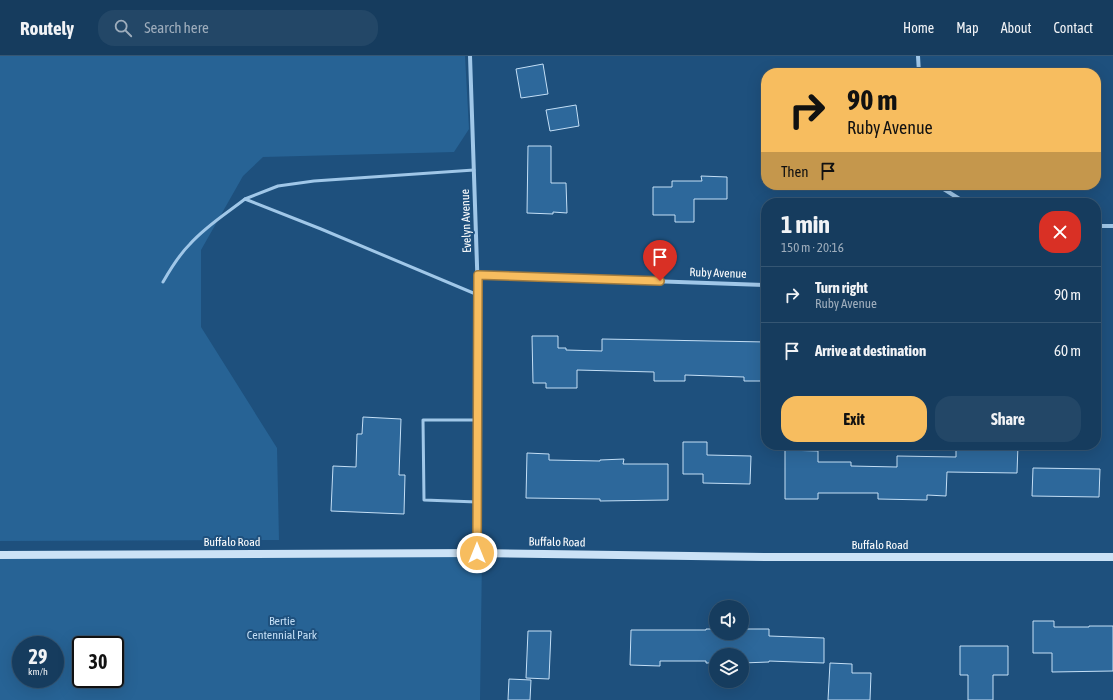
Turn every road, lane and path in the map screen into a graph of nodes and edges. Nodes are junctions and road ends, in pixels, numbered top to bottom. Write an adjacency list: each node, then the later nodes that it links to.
1 (470, 56): 4 (street, Evelyn Avenue)
2 (918, 56): 3 (street)
3 (919, 68)
4 (474, 170): 7 (lane); 10 (street, Evelyn Avenue)
5 (945, 190): 6 (street)
6 (958, 198)
7 (245, 199): 11 (lane); 13 (lane)
8 (1101, 226): 9 (street)
9 (1113, 226)
10 (478, 275): 12 (street, Ruby Avenue); 13 (street, Evelyn Avenue)
11 (163, 282)
12 (761, 284)
13 (478, 295): 14 (street, Evelyn Avenue)
14 (477, 420): 15 (street, Evelyn Avenue); 15 (lane)
15 (477, 502): 16 (street, Evelyn Avenue)
16 (477, 553): 17 (street, Buffalo Road); 18 (street, Buffalo Road)
17 (0, 555)
18 (1113, 558)

